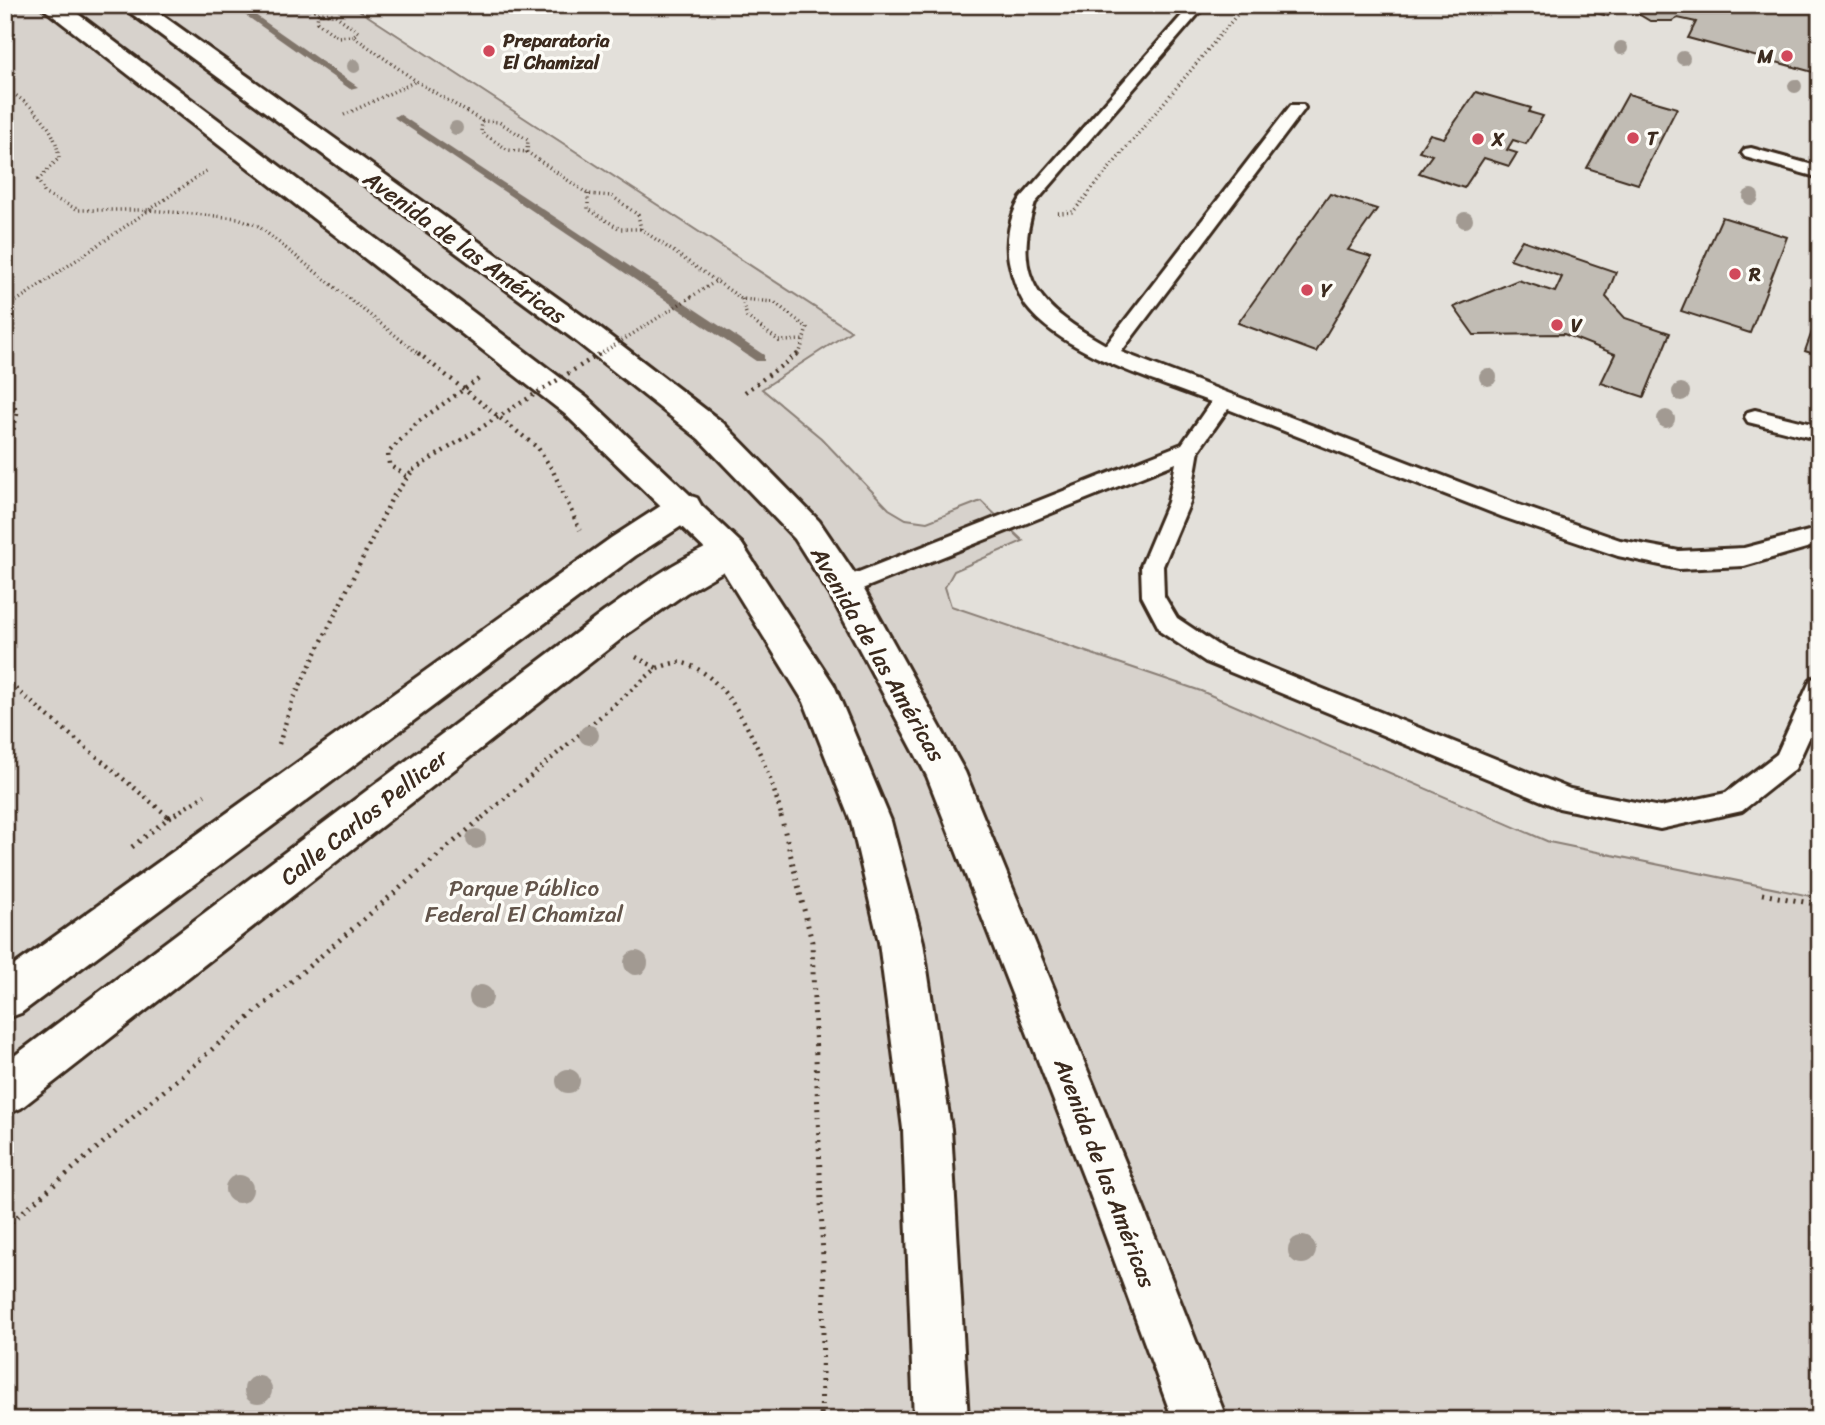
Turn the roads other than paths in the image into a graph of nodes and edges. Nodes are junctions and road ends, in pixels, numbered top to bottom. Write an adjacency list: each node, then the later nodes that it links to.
1 (51, 5): 12 (main road)
2 (1199, 5): 7 (lane)
3 (122, 9): 15 (main road, Avenida de las Américas)
4 (1297, 108): 7 (lane)
5 (1751, 153): 6 (lane)
6 (1820, 173)
7 (1109, 355): 8 (lane)
8 (1223, 400): 11 (lane); 13 (lane)
9 (1755, 417): 10 (lane)
10 (1820, 433)
11 (1189, 449): 15 (lane); 16 (lane)
12 (685, 507): 14 (main road); 17 (main road)
13 (1820, 536)
14 (729, 552): 18 (main road, Calle Carlos Pellicer); 19 (main road)
15 (844, 587): 20 (main road, Avenida de las Américas)
16 (1820, 686)
17 (5, 998)
18 (5, 1092)
19 (941, 1420)
20 (1200, 1420)

